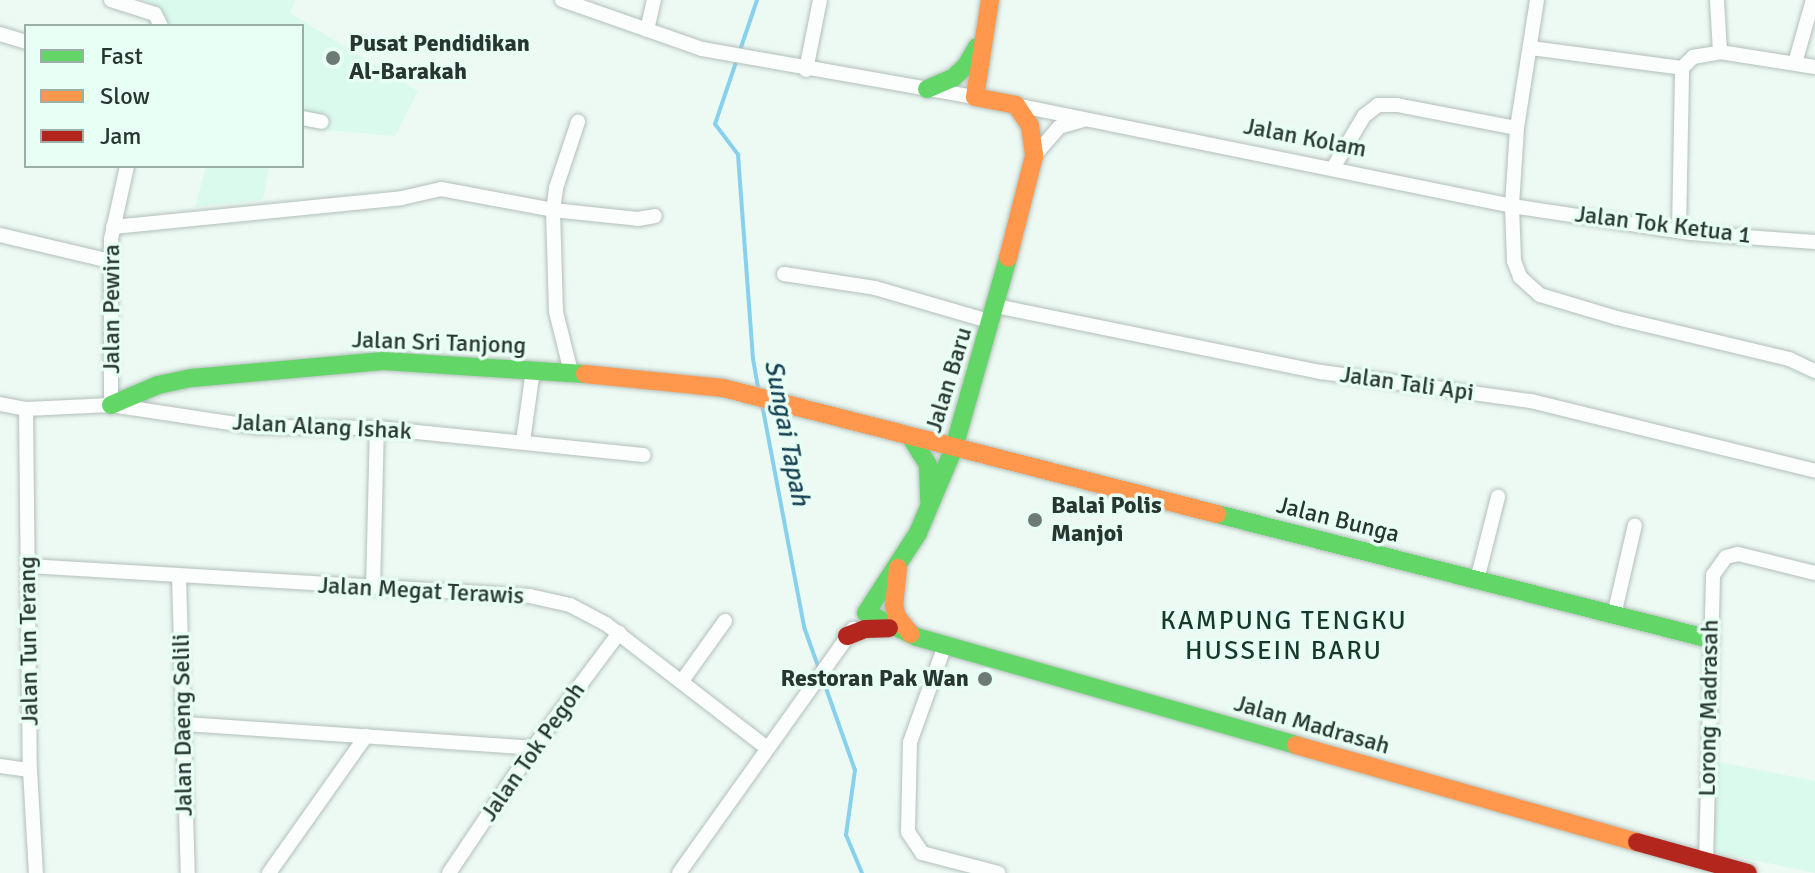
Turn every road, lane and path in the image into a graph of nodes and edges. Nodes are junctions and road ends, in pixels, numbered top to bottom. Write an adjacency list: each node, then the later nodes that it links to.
1 (111, 0): 9 (street)
2 (562, 0): 10 (street, Jalan Kolam)
3 (654, 0): 10 (street)
4 (820, 0): 20 (street)
5 (990, 0): 12 (street)
6 (1537, 0): 14 (street)
7 (1717, 0): 15 (street)
8 (1813, 0): 16 (street)
9 (160, 24)
10 (647, 30): 20 (street, Jalan Kolam)
11 (0, 34): 13 (street)
12 (982, 36): 19 (street); 21 (street)
13 (24, 41)
14 (1531, 48): 18 (street); 28 (street)
15 (1720, 52): 16 (street); 18 (street)
16 (1795, 63): 17 (street)
17 (1815, 67)
18 (1682, 68): 36 (street)
19 (979, 69): 22 (street); 23 (street, Jalan Baru)
20 (806, 70): 21 (street, Jalan Kolam)
21 (927, 89): 22 (street, Jalan Kolam)
22 (975, 97): 23 (street, Jalan Kolam)
23 (1012, 104): 25 (street, Jalan Kolam); 29 (street, Jalan Baru)
24 (304, 118): 26 (street)
25 (1088, 119): 29 (street); 31 (street, Jalan Kolam)
26 (322, 122)
27 (578, 122): 33 (street)
28 (1517, 128): 31 (street); 32 (street)
29 (1034, 156): 41 (street, Jalan Baru)
30 (127, 168): 35 (street, Jalan Pewira)
31 (1333, 168): 32 (street, Jalan Kolam)
32 (1512, 206): 36 (street, Jalan Tok Ketua 1); 43 (street)
33 (553, 210): 34 (street); 35 (street); 44 (street)
34 (655, 216)
35 (113, 227): 39 (street, Jalan Pewira)
36 (1679, 231): 38 (street, Jalan Tok Ketua 1)
37 (0, 235): 39 (street)
38 (1815, 242)
39 (110, 261): 47 (street, Jalan Pewira)
40 (784, 274): 41 (street, Jalan Tali Api)
41 (994, 314): 52 (street, Jalan Baru); 54 (street, Jalan Tali Api)
42 (533, 370): 44 (street, Jalan Sri Tanjong); 47 (street, Jalan Sri Tanjong); 51 (street)
43 (1815, 371)
44 (571, 372): 45 (street, Jalan Sri Tanjong)
45 (772, 401): 50 (street, Jalan Bunga)
46 (0, 404): 48 (street, Jalan Alang Ishak)
47 (111, 405): 48 (street, Jalan Alang Ishak); 49 (street, Jalan Alang Ishak)
48 (26, 409): 59 (street, Jalan Tun Terang)
49 (377, 428): 51 (street, Jalan Alang Ishak); 63 (street)
50 (910, 436): 52 (street, Jalan Bunga); 56 (street)
51 (523, 441): 53 (street, Jalan Alang Ishak)
52 (954, 448): 56 (street, Jalan Baru); 62 (street, Jalan Bunga)
53 (644, 455)
54 (1815, 471)
55 (1498, 497): 62 (street)
56 (928, 509): 58 (street, Jalan Baru)
57 (1635, 525): 65 (street)
58 (898, 564): 64 (street, Jalan Baru); 67 (street)
59 (28, 566): 61 (street, Jalan Megat Terawis); 78 (street, Jalan Tun Terang)
60 (1815, 573): 69 (street, Lorong Madrasah)
61 (179, 577): 63 (street, Jalan Megat Terawis); 73 (street, Jalan Daeng Selili)
62 (1477, 580): 65 (street, Jalan Bunga)
63 (373, 588): 68 (street, Jalan Megat Terawis)
64 (866, 613): 67 (street, Jalan Madrasah); 70 (street, Jalan Baru)
65 (1614, 615): 69 (street, Jalan Bunga)
66 (725, 621): 72 (street)
67 (905, 632): 70 (street); 71 (street, Jalan Madrasah)
68 (619, 633): 72 (street, Jalan Megat Terawis); 75 (street, Jalan Tok Pegoh)
69 (1710, 639): 79 (street, Lorong Madrasah)
70 (842, 642): 76 (street, Jalan Baru)
71 (945, 645): 79 (street, Jalan Madrasah); 85 (street)
72 (682, 681): 76 (street, Jalan Megat Terawis)
73 (185, 724): 74 (street); 81 (street, Jalan Daeng Selili)
74 (366, 736): 75 (street); 82 (street)
75 (533, 748): 83 (street, Jalan Tok Pegoh)
76 (767, 748): 84 (street, Jalan Baru)
77 (0, 766): 78 (street)
78 (30, 770): 80 (street, Jalan Tun Terang)
79 (1706, 863): 86 (street, Jalan Madrasah)
80 (36, 873)
81 (188, 873)
82 (269, 873)
83 (449, 873)
84 (679, 873)
85 (998, 873)
86 (1748, 873)

